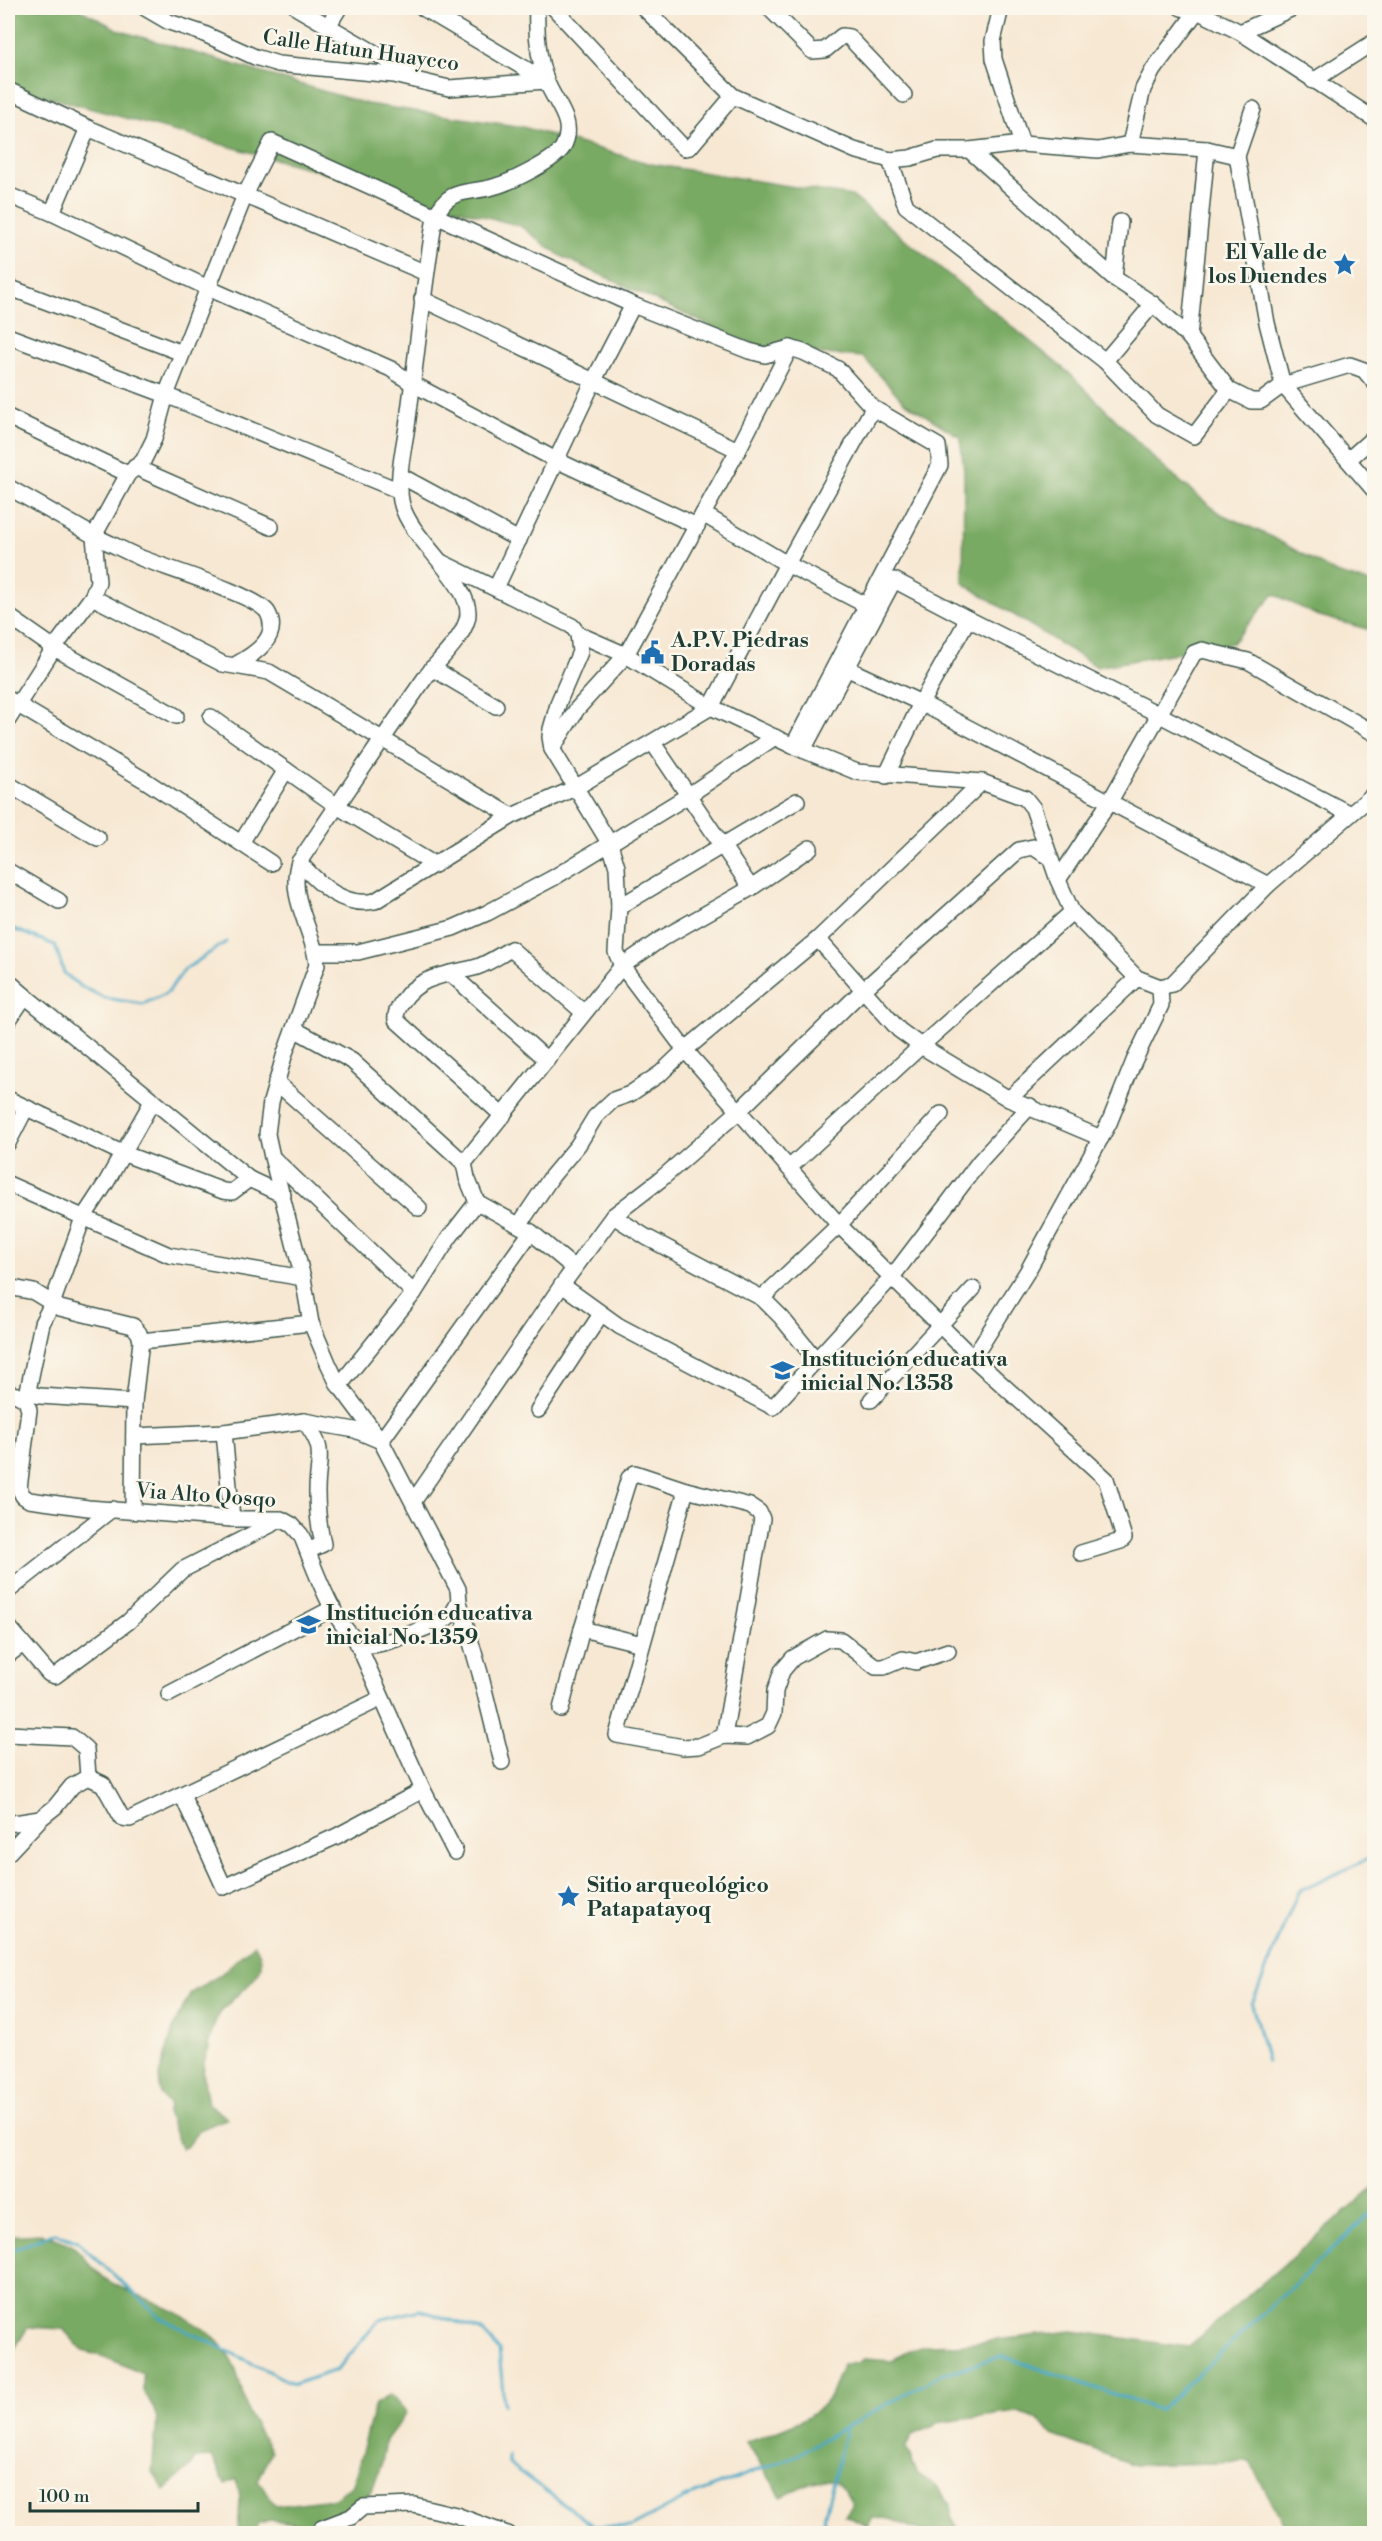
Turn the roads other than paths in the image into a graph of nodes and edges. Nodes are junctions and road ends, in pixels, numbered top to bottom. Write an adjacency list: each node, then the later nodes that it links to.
1 (145, 8): 18 (street, Calle Hatun Huaycco)
2 (297, 8): 13 (street)
3 (339, 8): 13 (street)
4 (423, 8): 16 (street)
5 (537, 8): 16 (street)
6 (554, 8): 21 (street)
7 (644, 8): 21 (street)
8 (769, 8): 20 (street)
9 (1001, 8): 25 (street)
10 (1181, 8): 12 (street)
11 (1293, 8): 14 (street)
12 (1197, 11): 14 (street); 26 (street)
13 (328, 26): 18 (street)
14 (1240, 32): 17 (street)
15 (1374, 42): 17 (street)
16 (546, 81): 18 (street, Calle Hatun Huaycco); 34 (street)
17 (1313, 81): 23 (street)
18 (427, 83)
19 (8, 90): 24 (street)
20 (903, 95)
21 (733, 96): 30 (street)
22 (1253, 109): 29 (street)
23 (1374, 119)
24 (88, 129): 32 (street); 33 (street)
25 (1022, 144): 26 (street); 28 (street)
26 (1130, 144): 27 (street)
27 (1207, 148): 29 (street); 44 (street)
28 (969, 150): 30 (street); 37 (street)
29 (1237, 156): 51 (street)
30 (890, 160): 47 (street)
31 (8, 195): 33 (street)
32 (245, 195): 34 (street); 36 (street); 39 (street)
33 (52, 213): 39 (street)
34 (435, 217): 36 (street); 42 (street)
35 (1120, 222): 37 (street)
36 (426, 273): 40 (street)
37 (1114, 278): 41 (street)
38 (8, 286): 46 (street)
39 (208, 288): 46 (street); 50 (street)
40 (422, 299): 48 (street); 50 (street)
41 (1153, 304): 44 (street); 47 (street)
42 (633, 305): 45 (street); 48 (street)
43 (8, 336): 53 (street)
44 (1189, 337): 52 (street)
45 (790, 348): 54 (street); 57 (street)
46 (183, 353): 53 (street)
47 (1105, 361): 52 (street)
48 (593, 382): 57 (street); 58 (street)
49 (1374, 382): 51 (street)
50 (413, 384): 58 (street); 61 (street)
51 (1283, 385): 52 (street); 59 (street)
52 (1229, 390)
53 (166, 395): 60 (street); 61 (street)
54 (873, 408): 69 (street); 72 (street)
55 (8, 417): 60 (street)
56 (1374, 437): 59 (street)
57 (738, 450): 64 (street)
58 (556, 460): 64 (street); 67 (street)
59 (1348, 460): 63 (street)
60 (131, 471): 65 (street); 66 (street)
61 (400, 484): 67 (street); 68 (street)
62 (8, 487): 66 (street)
63 (1374, 490)
64 (700, 520): 69 (street); 77 (street)
65 (271, 527)
66 (94, 536): 71 (street); 78 (street)
67 (519, 540): 70 (street)
68 (439, 560): 70 (street); 79 (street)
69 (787, 564): 72 (street); 84 (street)
70 (496, 588): 75 (street)
71 (92, 597): 76 (street); 78 (street)
72 (867, 605): 93 (street)
73 (8, 616): 76 (street)
74 (968, 619): 80 (street); 82 (street); 85 (street)
75 (578, 634): 77 (street); 94 (street)
76 (54, 648): 81 (street); 86 (street)
77 (626, 655): 84 (street); 94 (street)
78 (235, 665): 91 (street)
79 (432, 668): 83 (street); 91 (street)
80 (846, 668): 82 (street); 93 (street)
81 (12, 702): 88 (street); 108 (street)
82 (921, 703): 96 (street); 103 (street)
83 (496, 706)
84 (711, 707): 90 (street); 92 (street)
85 (1160, 715): 89 (street); 103 (street); 105 (street)
86 (176, 716)
87 (211, 717): 95 (street)
88 (8, 720)
89 (1374, 733)
90 (776, 737): 93 (street); 101 (street)
91 (382, 738): 104 (street); 106 (street)
92 (653, 743): 99 (street); 101 (street)
93 (798, 748): 96 (street)
94 (552, 749): 99 (street)
95 (286, 770): 104 (street); 108 (street)
96 (886, 776): 97 (street)
97 (982, 782): 112 (street); 123 (street)
98 (8, 784): 107 (street)
99 (575, 788): 106 (street); 109 (street)
100 (1374, 794): 105 (street)
101 (689, 795): 109 (street); 110 (street)
102 (797, 801): 110 (street)
103 (1110, 801): 117 (street); 118 (street)
104 (337, 807): 113 (street); 115 (street)
105 (1350, 814): 118 (street)
106 (512, 816): 115 (street)
107 (98, 838)
108 (241, 843): 114 (street)
109 (610, 843): 121 (street); 124 (street)
110 (722, 847): 119 (street); 121 (street)
111 (810, 849): 119 (street)
112 (1050, 858): 117 (street); 130 (street)
113 (299, 862): 115 (street); 124 (street)
114 (271, 863)
115 (435, 865)
116 (8, 872): 120 (street)
117 (1058, 880): 122 (street)
118 (1268, 885): 129 (street)
119 (750, 888): 125 (street)
120 (59, 901)
121 (619, 907): 125 (street)
122 (1072, 912): 127 (street); 135 (street)
123 (818, 939): 130 (street); 136 (street)
124 (316, 952): 134 (street)
125 (622, 966): 132 (street); 136 (street)
126 (450, 973): 132 (street); 137 (street); 146 (street)
127 (1137, 978): 129 (street); 140 (street)
128 (8, 981): 131 (street)
129 (1160, 987): 147 (street)
130 (862, 991): 135 (street); 144 (street)
131 (26, 996): 133 (street); 141 (street)
132 (583, 1012): 137 (street)
133 (8, 1021)
134 (294, 1029): 138 (street); 151 (street)
135 (921, 1046): 140 (street); 152 (street)
136 (685, 1050): 144 (street); 161 (street)
137 (547, 1060): 146 (street)
138 (276, 1082): 150 (street); 157 (street)
139 (8, 1098): 143 (street)
140 (1009, 1099): 142 (street)
141 (153, 1100): 149 (street, Via Alto Qosqo); 153 (street)
142 (1029, 1106): 147 (street); 163 (street)
143 (26, 1108): 148 (street); 149 (street)
144 (739, 1111): 152 (street); 158 (street)
145 (941, 1114): 160 (street)
146 (503, 1116): 151 (street)
147 (1101, 1138): 175 (street)
148 (8, 1143)
149 (122, 1153): 153 (street); 159 (street, Via Alto Qosqo)
150 (272, 1157): 155 (street); 168 (street)
151 (464, 1163): 156 (street)
152 (789, 1168): 160 (street)
153 (249, 1179): 155 (street)
154 (8, 1184): 159 (street)
155 (283, 1195): 164 (street)
156 (477, 1202): 161 (street); 168 (street)
157 (419, 1208)
158 (613, 1216): 162 (street); 169 (street)
159 (83, 1218): 164 (street); 170 (street, Via Alto Qosqo)
160 (839, 1225): 163 (street); 169 (street)
161 (525, 1229): 162 (street); 186 (street)
162 (574, 1268): 165 (street)
163 (892, 1277): 173 (street); 176 (street)
164 (303, 1278): 172 (street)
165 (562, 1285): 171 (street); 189 (street)
166 (8, 1287): 170 (street)
167 (973, 1289): 173 (street)
168 (414, 1293): 177 (street)
169 (762, 1298): 176 (street)
170 (52, 1304): 174 (street); 179 (street, Via Alto Qosqo)
171 (601, 1314): 176 (street); 182 (street)
172 (311, 1323): 174 (street); 177 (street)
173 (941, 1324): 175 (street); 180 (street)
174 (141, 1341): 181 (street)
175 (973, 1358): 195 (street)
176 (817, 1360)
177 (339, 1386): 186 (street)
178 (8, 1393): 179 (street)
179 (27, 1396): 181 (street); 188 (street, Via Alto Qosqo)
180 (871, 1400)
181 (134, 1402): 185 (street)
182 (538, 1410)
183 (304, 1421): 184 (street); 186 (street); 194 (street)
184 (224, 1432): 185 (street); 192 (street)
185 (134, 1436): 191 (street)
186 (381, 1441): 189 (street)
187 (686, 1490): 200 (street); 203 (street); 210 (street)
188 (15, 1496): 190 (street, Via Alto Qosqo)
189 (413, 1502): 197 (street)
190 (112, 1509): 191 (street, Via Alto Qosqo); 196 (street)
191 (133, 1510): 192 (street, Via Alto Qosqo)
192 (232, 1518): 193 (street, Via Alto Qosqo)
193 (281, 1519): 194 (street, Via Alto Qosqo); 202 (street)
194 (308, 1551): 198 (street, Via Alto Qosqo)
195 (1081, 1553)
196 (8, 1591)
197 (459, 1602): 201 (street); 211 (street)
198 (333, 1608): 201 (street, Via Alto Qosqo); 206 (street)
199 (8, 1626): 202 (street)
200 (582, 1629): 203 (street); 208 (street)
201 (356, 1640): 207 (street, Via Alto Qosqo)
202 (23, 1644): 205 (street)
203 (642, 1644): 210 (street)
204 (948, 1651): 210 (street)
205 (8, 1655)
206 (169, 1694)
207 (380, 1700): 213 (street, Via Alto Qosqo); 214 (street)
208 (561, 1709)
209 (8, 1734): 212 (street)
210 (724, 1736)
211 (502, 1762)
212 (88, 1777): 214 (street); 215 (street)
213 (423, 1790): 214 (street); 217 (street, Via Alto Qosqo)
214 (182, 1795)
215 (40, 1819): 216 (street); 218 (street)
216 (8, 1824)
217 (455, 1852)
218 (8, 1853)
219 (323, 2534): 220 (street)
220 (507, 2534)

